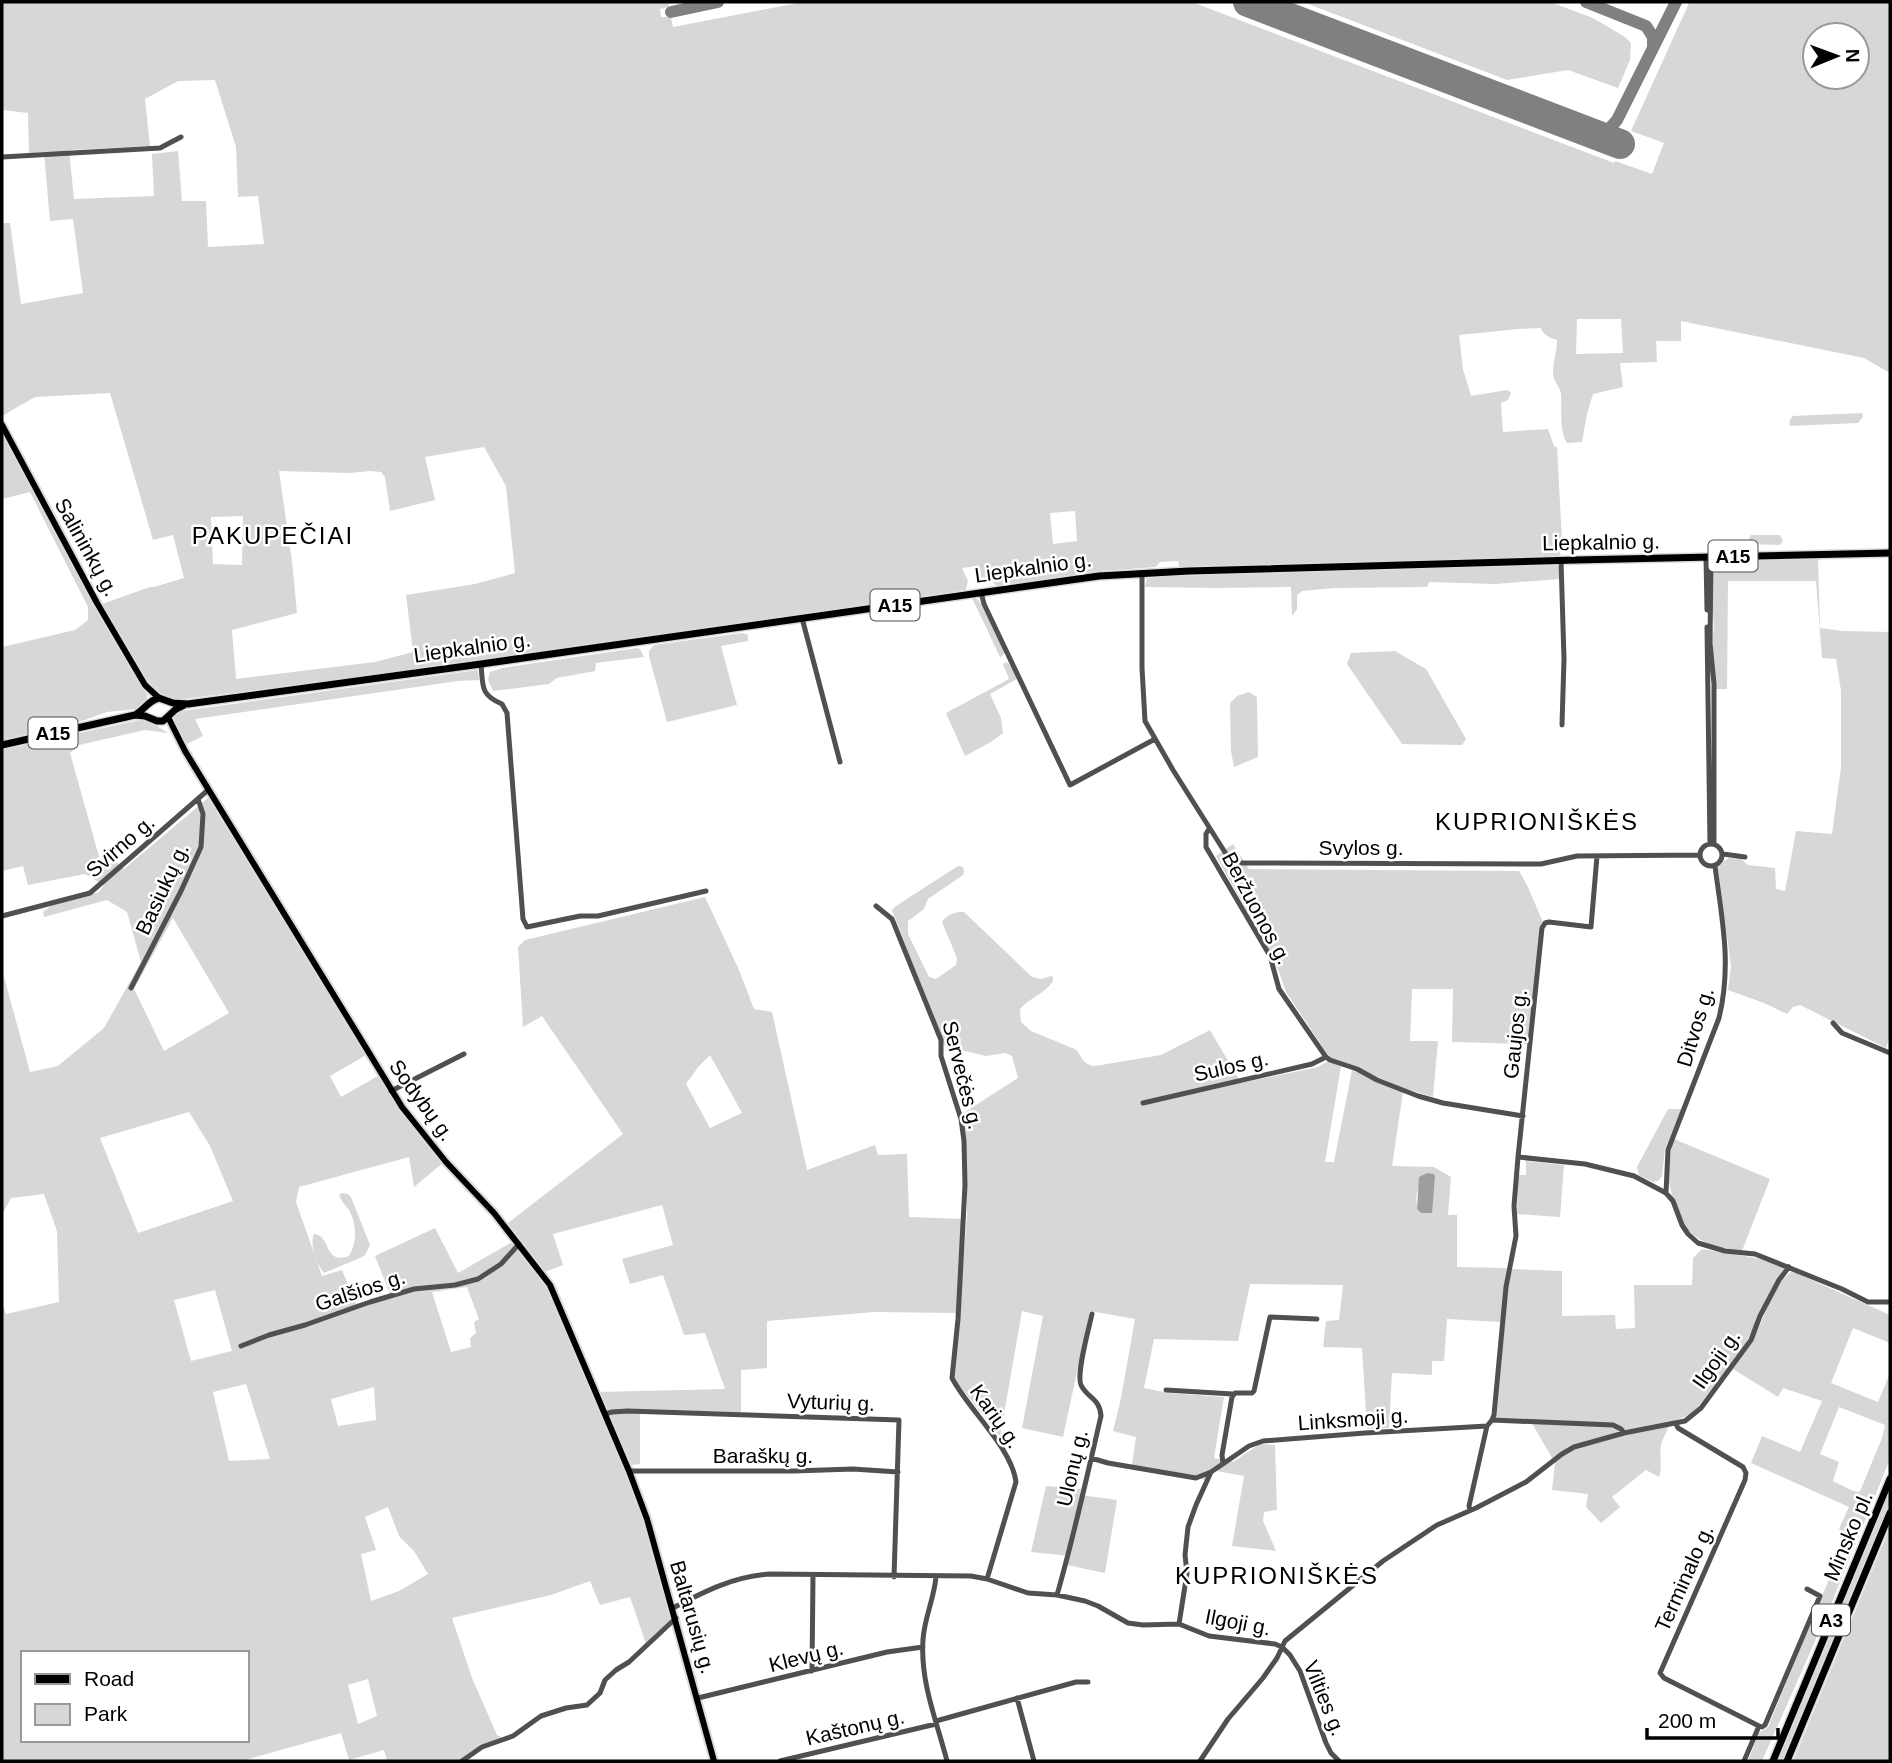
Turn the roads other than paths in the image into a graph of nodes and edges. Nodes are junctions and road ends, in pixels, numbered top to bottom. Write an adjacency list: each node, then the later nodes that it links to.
1 (181, 137): 2 (street)
2 (2, 157)
3 (2, 425): 11 (main road, Salininkų g.)
4 (1890, 553): 5 (highway, Liepkalnio g. / A15)
5 (1709, 557): 6 (highway, Liepkalnio g. / A15); 28 (street)
6 (1561, 560): 7 (highway, Liepkalnio g. / A15); 20 (street)
7 (1142, 572): 8 (highway, Liepkalnio g. / A15); 22 (street, Beržuonos g.)
8 (981, 592): 9 (highway, Liepkalnio g. / A15); 22 (street)
9 (802, 618): 10 (highway, Liepkalnio g. / A15); 24 (street)
10 (481, 664): 15 (highway, Liepkalnio g. / A15); 34 (street)
11 (145, 685): 12 (main road, Salininkų g.); 14 (main road, Salininkų g.)
12 (159, 698): 13 (highway); 14 (highway)
13 (168, 702): 15 (highway); 17 (highway)
14 (149, 704): 16 (highway); 18 (highway)
15 (188, 704): 17 (highway)
16 (135, 715): 18 (highway); 23 (highway, A15)
17 (169, 715): 19 (highway); 21 (main road, Sodybų g.)
18 (150, 717): 19 (highway)
19 (160, 721): 21 (main road, Sodybų g.)
20 (1562, 725)
21 (176, 735): 25 (main road, Sodybų g.)
22 (1155, 739): 27 (street, Beržuonos g.)
23 (2, 745)
24 (840, 762)
25 (208, 790): 26 (street, Svirno g.); 42 (main road, Sodybų g.)
26 (198, 799): 36 (street, Svirno g.); 37 (street, Basiukų g.)
27 (1209, 829): 31 (street, Svylos g.); 41 (street, Beržuonos g.)
28 (1712, 844): 29 (street); 30 (street)
29 (1723, 854): 32 (street); 33 (street)
30 (1700, 855): 31 (street, Svylos g.); 33 (street)
31 (1597, 856): 44 (street, Gaujos g.)
32 (1745, 857)
33 (1715, 866): 46 (street, Ditvos g.)
34 (706, 891)
35 (876, 906): 50 (street, Servečės g.)
36 (2, 915)
37 (131, 988)
38 (1833, 1023): 39 (street)
39 (1890, 1053)
40 (464, 1054): 42 (street)
41 (1326, 1057): 43 (street, Sulos g.); 44 (street)
42 (391, 1091): 47 (main road, Sodybų g.)
43 (1143, 1103)
44 (1523, 1116): 45 (street, Gaujos g.)
45 (1518, 1157): 46 (street); 57 (street, Gaujos g.)
46 (1666, 1193): 48 (street)
47 (519, 1244): 53 (street, Galšios g.); 56 (main road, Sodybų g.)
48 (1789, 1266): 49 (street); 58 (street, Ilgoji g.)
49 (1890, 1302)
50 (958, 1308): 74 (street, Karių g.)
51 (1092, 1314): 60 (street, Ulonų g.)
52 (1317, 1319): 55 (street)
53 (242, 1346)
54 (1166, 1390): 55 (street)
55 (1234, 1394): 61 (street)
56 (604, 1414): 62 (main road, Sodybų g.); 63 (street, Vyturių g.)
57 (1490, 1423): 59 (street, Linksmoji g.); 61 (street, Linksmoji g.); 69 (street, Gaujos g.)
58 (1676, 1424): 59 (street, Ilgoji g.); 87 (street, Terminalo g.)
59 (1624, 1433): 69 (street, Ilgoji g.)
60 (1091, 1458): 65 (street); 76 (street, Ulonų g.)
61 (1223, 1464): 64 (street, Linksmoji g.)
62 (629, 1471): 63 (street, Baraškų g.); 67 (main road, Sodybų g.)
63 (898, 1472): 72 (street, Vyturių g.)
64 (1211, 1472): 65 (street, Linksmoji g.); 68 (street)
65 (1196, 1478): 68 (street)
66 (1890, 1479): 96 (highway, Minsko pl. / A3)
67 (634, 1484): 77 (main road, Baltarusių g.)
68 (1203, 1490): 79 (street)
69 (1470, 1510): 81 (street, Ilgoji g.)
70 (1890, 1513): 97 (highway, Minsko pl. / A3)
71 (813, 1575): 72 (street, Ilgoji g.); 77 (street, Ilgoji g.); 82 (street)
72 (894, 1577): 73 (street, Ilgoji g.)
73 (936, 1577): 74 (street, Ilgoji g.); 80 (street)
74 (988, 1578): 76 (street, Ilgoji g.)
75 (1807, 1589): 87 (street)
76 (1057, 1595): 79 (street, Ilgoji g.)
77 (673, 1608): 78 (main road, Baltarusių g.)
78 (676, 1618): 84 (main road, Baltarusių g.); 88 (street)
79 (1179, 1624): 81 (street, Ilgoji g.)
80 (923, 1647): 82 (street, Klevų g.); 86 (street)
81 (1282, 1647): 93 (street); 94 (street, Vilties g.)
82 (812, 1671): 84 (street, Klevų g.)
83 (1087, 1682): 85 (street, Kaštonų g.)
84 (698, 1698): 89 (main road, Baltarusių g.)
85 (1017, 1698): 86 (street, Kaštonų g.); 92 (street)
86 (936, 1722): 90 (street, Kaštonų g.); 91 (street)
87 (1759, 1726): 95 (street)
88 (462, 1761)
89 (714, 1761)
90 (780, 1761)
91 (947, 1761)
92 (1034, 1761)
93 (1200, 1761)
94 (1339, 1761)
95 (1744, 1761)
96 (1773, 1761)
97 (1787, 1761)

